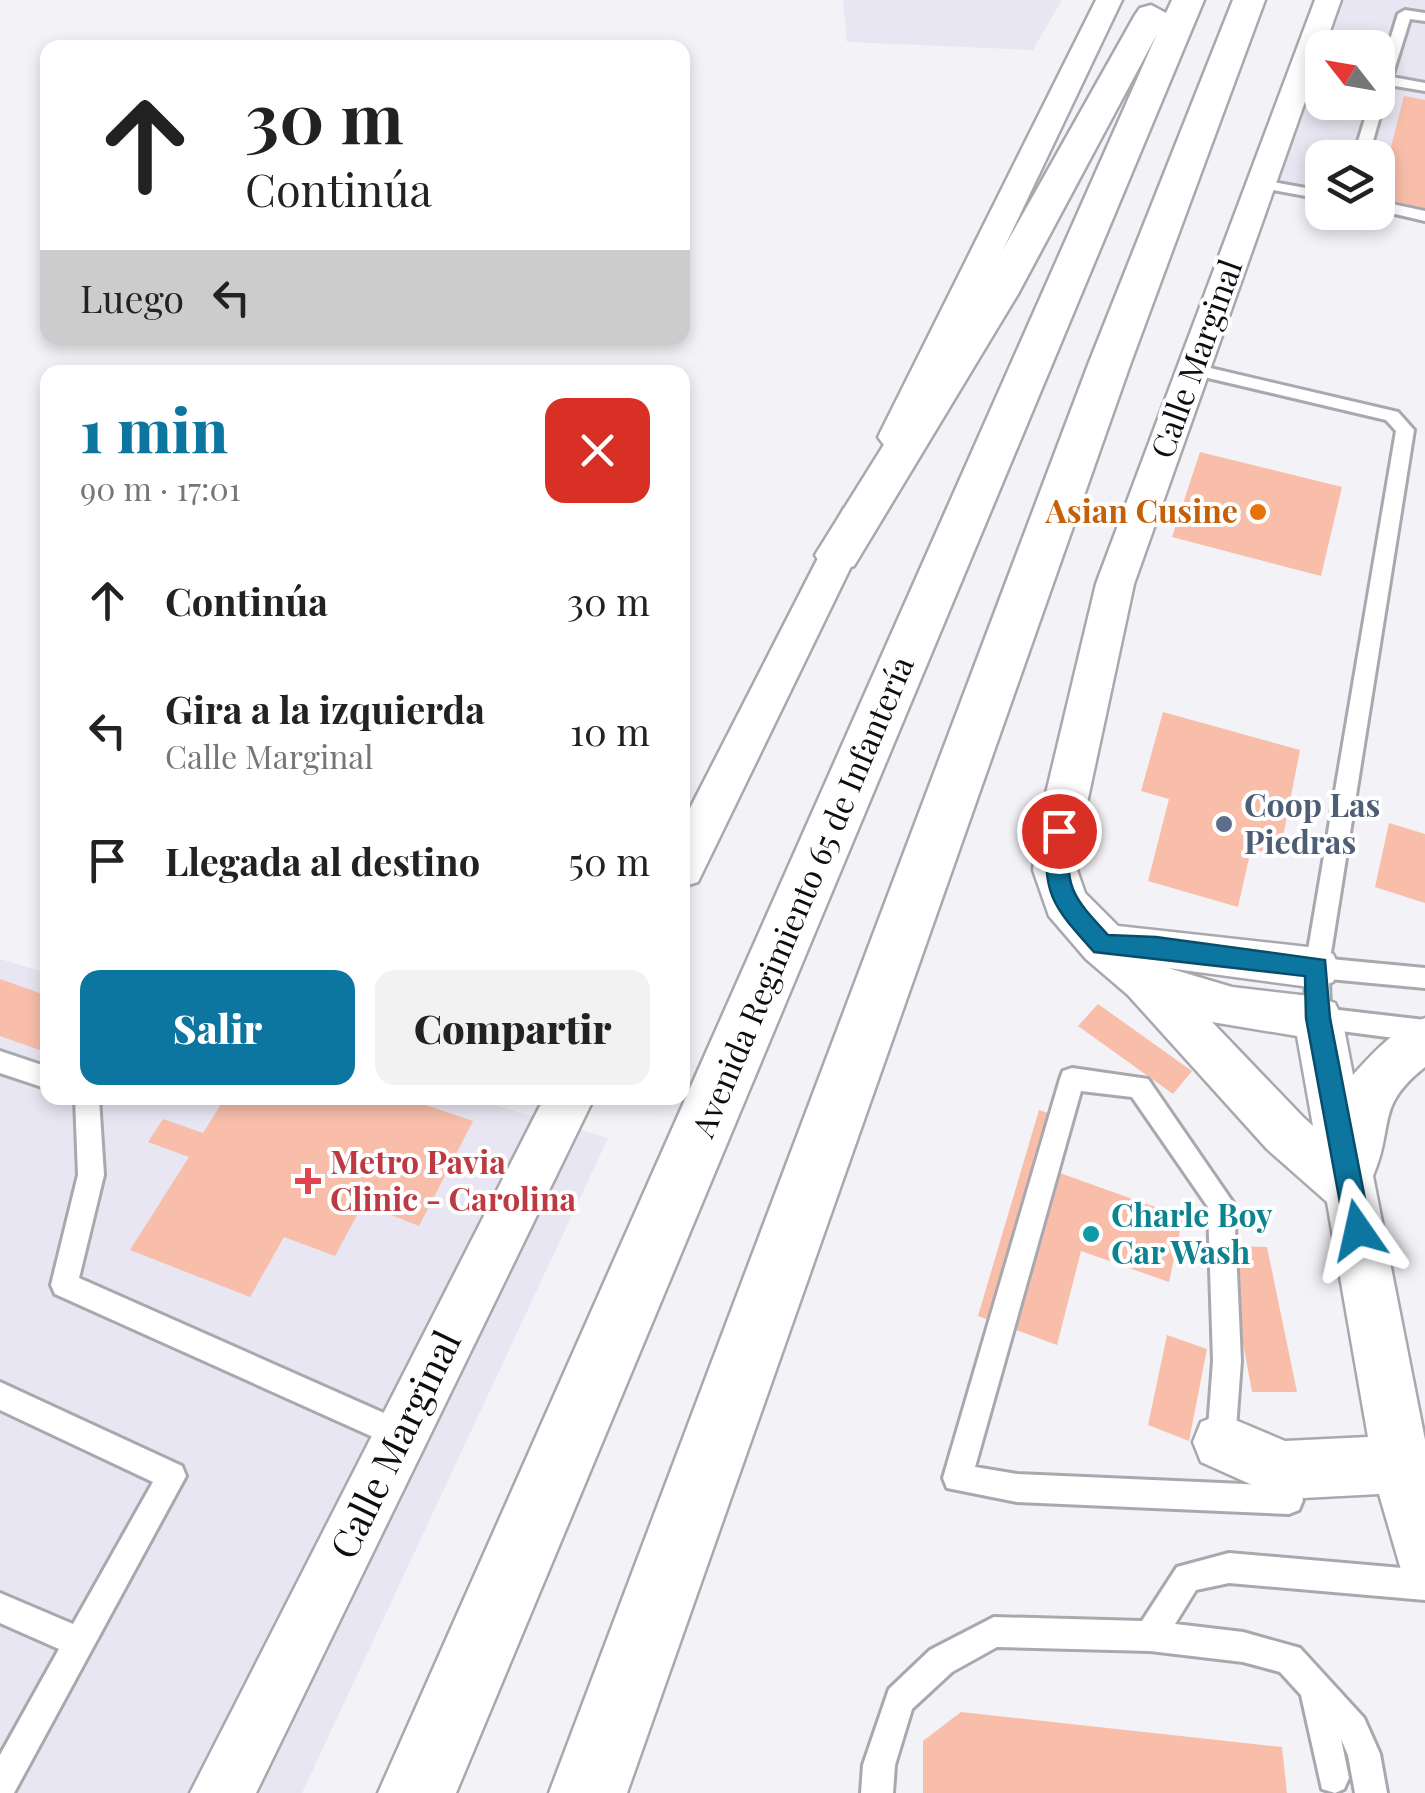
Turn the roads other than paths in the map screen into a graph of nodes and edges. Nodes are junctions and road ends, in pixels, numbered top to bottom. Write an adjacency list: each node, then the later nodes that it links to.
1 (1109, 0): 15 (street)
2 (1160, 0): 15 (main road)
3 (1188, 0): 42 (main road, Avenida Regimiento 65 de Infantería)
4 (1249, 0): 43 (main road)
5 (1328, 0): 10 (street, Calle Marginal)
6 (1425, 18): 7 (lane)
7 (1395, 45)
8 (1395, 82): 9 (lane)
9 (1425, 87)
10 (1262, 184): 11 (lane); 14 (street, Calle Marginal)
11 (1305, 193)
12 (1395, 210): 13 (lane)
13 (1425, 216)
14 (1192, 369): 17 (street, Calle Marginal); 20 (lane)
15 (838, 556): 16 (street)
16 (690, 853)
17 (1102, 945): 19 (street, Calle Marginal); 20 (street)
18 (1425, 978): 20 (lane)
19 (1141, 980): 20 (street, Calle Marginal); 27 (street)
20 (1317, 992): 21 (lane); 27 (street)
21 (1425, 1031)
22 (1425, 1039): 27 (street)
23 (0, 1062): 24 (lane)
24 (40, 1075)
25 (87, 1105): 29 (lane)
26 (565, 1105): 29 (street, Calle Marginal)
27 (1350, 1190): 31 (street)
28 (0, 1396): 37 (lane)
29 (401, 1434): 41 (street, Calle Marginal)
30 (1221, 1442): 31 (street); 32 (lane)
31 (1404, 1472): 32 (street); 33 (street)
32 (1289, 1500)
33 (1425, 1559)
34 (1425, 1585): 36 (lane)
35 (0, 1608): 37 (lane)
36 (1150, 1636): 38 (lane); 44 (lane)
37 (80, 1642): 40 (lane)
38 (1315, 1690): 39 (lane); 45 (lane)
39 (1333, 1778)
40 (0, 1786)
41 (222, 1793)
42 (417, 1793)
43 (588, 1793)
44 (877, 1793)
45 (1371, 1793)

